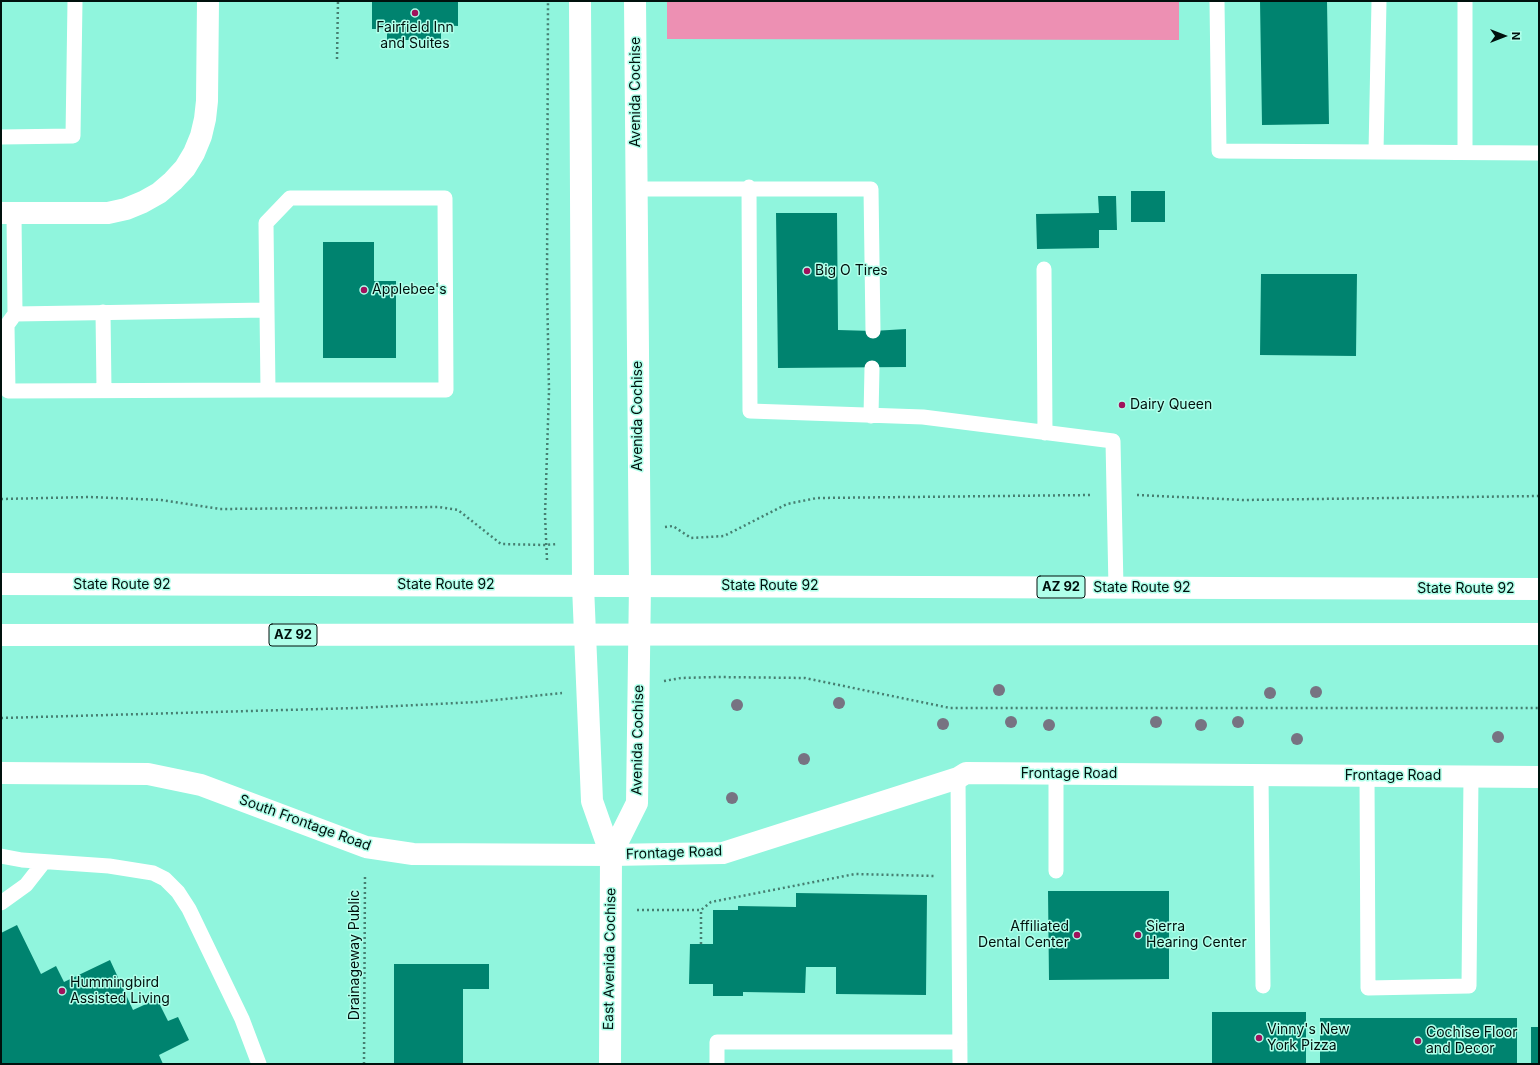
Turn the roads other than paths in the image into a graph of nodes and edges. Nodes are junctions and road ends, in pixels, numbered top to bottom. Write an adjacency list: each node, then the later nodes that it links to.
1 (75, 1): 8 (lane)
2 (208, 1): 14 (street)
3 (580, 1): 28 (street)
4 (635, 1): 13 (street, Avenida Cochise)
5 (1217, 1): 9 (lane)
6 (1379, 1): 9 (lane)
7 (1465, 1): 10 (lane)
8 (1, 137)
9 (1376, 152): 10 (lane)
10 (1465, 152): 11 (lane)
11 (1539, 152)
12 (749, 187): 13 (lane); 19 (lane); 24 (lane)
13 (637, 188): 27 (street, Avenida Cochise)
14 (8, 213): 18 (lane)
15 (1044, 269): 25 (lane)
16 (267, 310): 17 (lane); 22 (lane); 22 (lane)
17 (103, 312): 18 (lane); 21 (lane)
18 (8, 321): 23 (lane)
19 (873, 331)
20 (872, 368): 24 (lane)
21 (104, 390): 22 (lane); 23 (lane)
22 (268, 390)
23 (4, 391)
24 (872, 416): 25 (lane)
25 (1045, 433): 29 (lane)
26 (1, 584): 28 (street, State Route 92 / AZ 92)
27 (640, 585): 28 (street, State Route 92 / AZ 92); 29 (street, State Route 92 / AZ 92); 34 (street, Avenida Cochise)
28 (583, 586): 31 (street)
29 (1116, 588): 30 (street, State Route 92 / AZ 92)
30 (1539, 589)
31 (585, 634): 33 (street, AZ 92); 34 (street, AZ 92); 42 (street)
32 (1539, 634): 34 (street, AZ 92)
33 (1, 635)
34 (640, 635): 42 (street, Avenida Cochise)
35 (1, 773): 42 (street, South Frontage Road)
36 (1056, 774): 37 (street, Frontage Road); 41 (street, Frontage Road); 45 (lane)
37 (1261, 775): 38 (street, Frontage Road); 47 (lane)
38 (1367, 776): 39 (street, Frontage Road); 39 (lane)
39 (1471, 776): 40 (street, Frontage Road)
40 (1539, 777)
41 (958, 778): 42 (street, Frontage Road); 48 (lane)
42 (611, 855): 50 (street, East Avenida Cochise)
43 (1, 856): 44 (lane)
44 (44, 862): 46 (lane); 49 (lane)
45 (1056, 871)
46 (1, 903)
47 (1263, 986)
48 (960, 1042): 51 (lane); 52 (lane)
49 (259, 1064)
50 (610, 1064)
51 (717, 1064)
52 (960, 1064)

